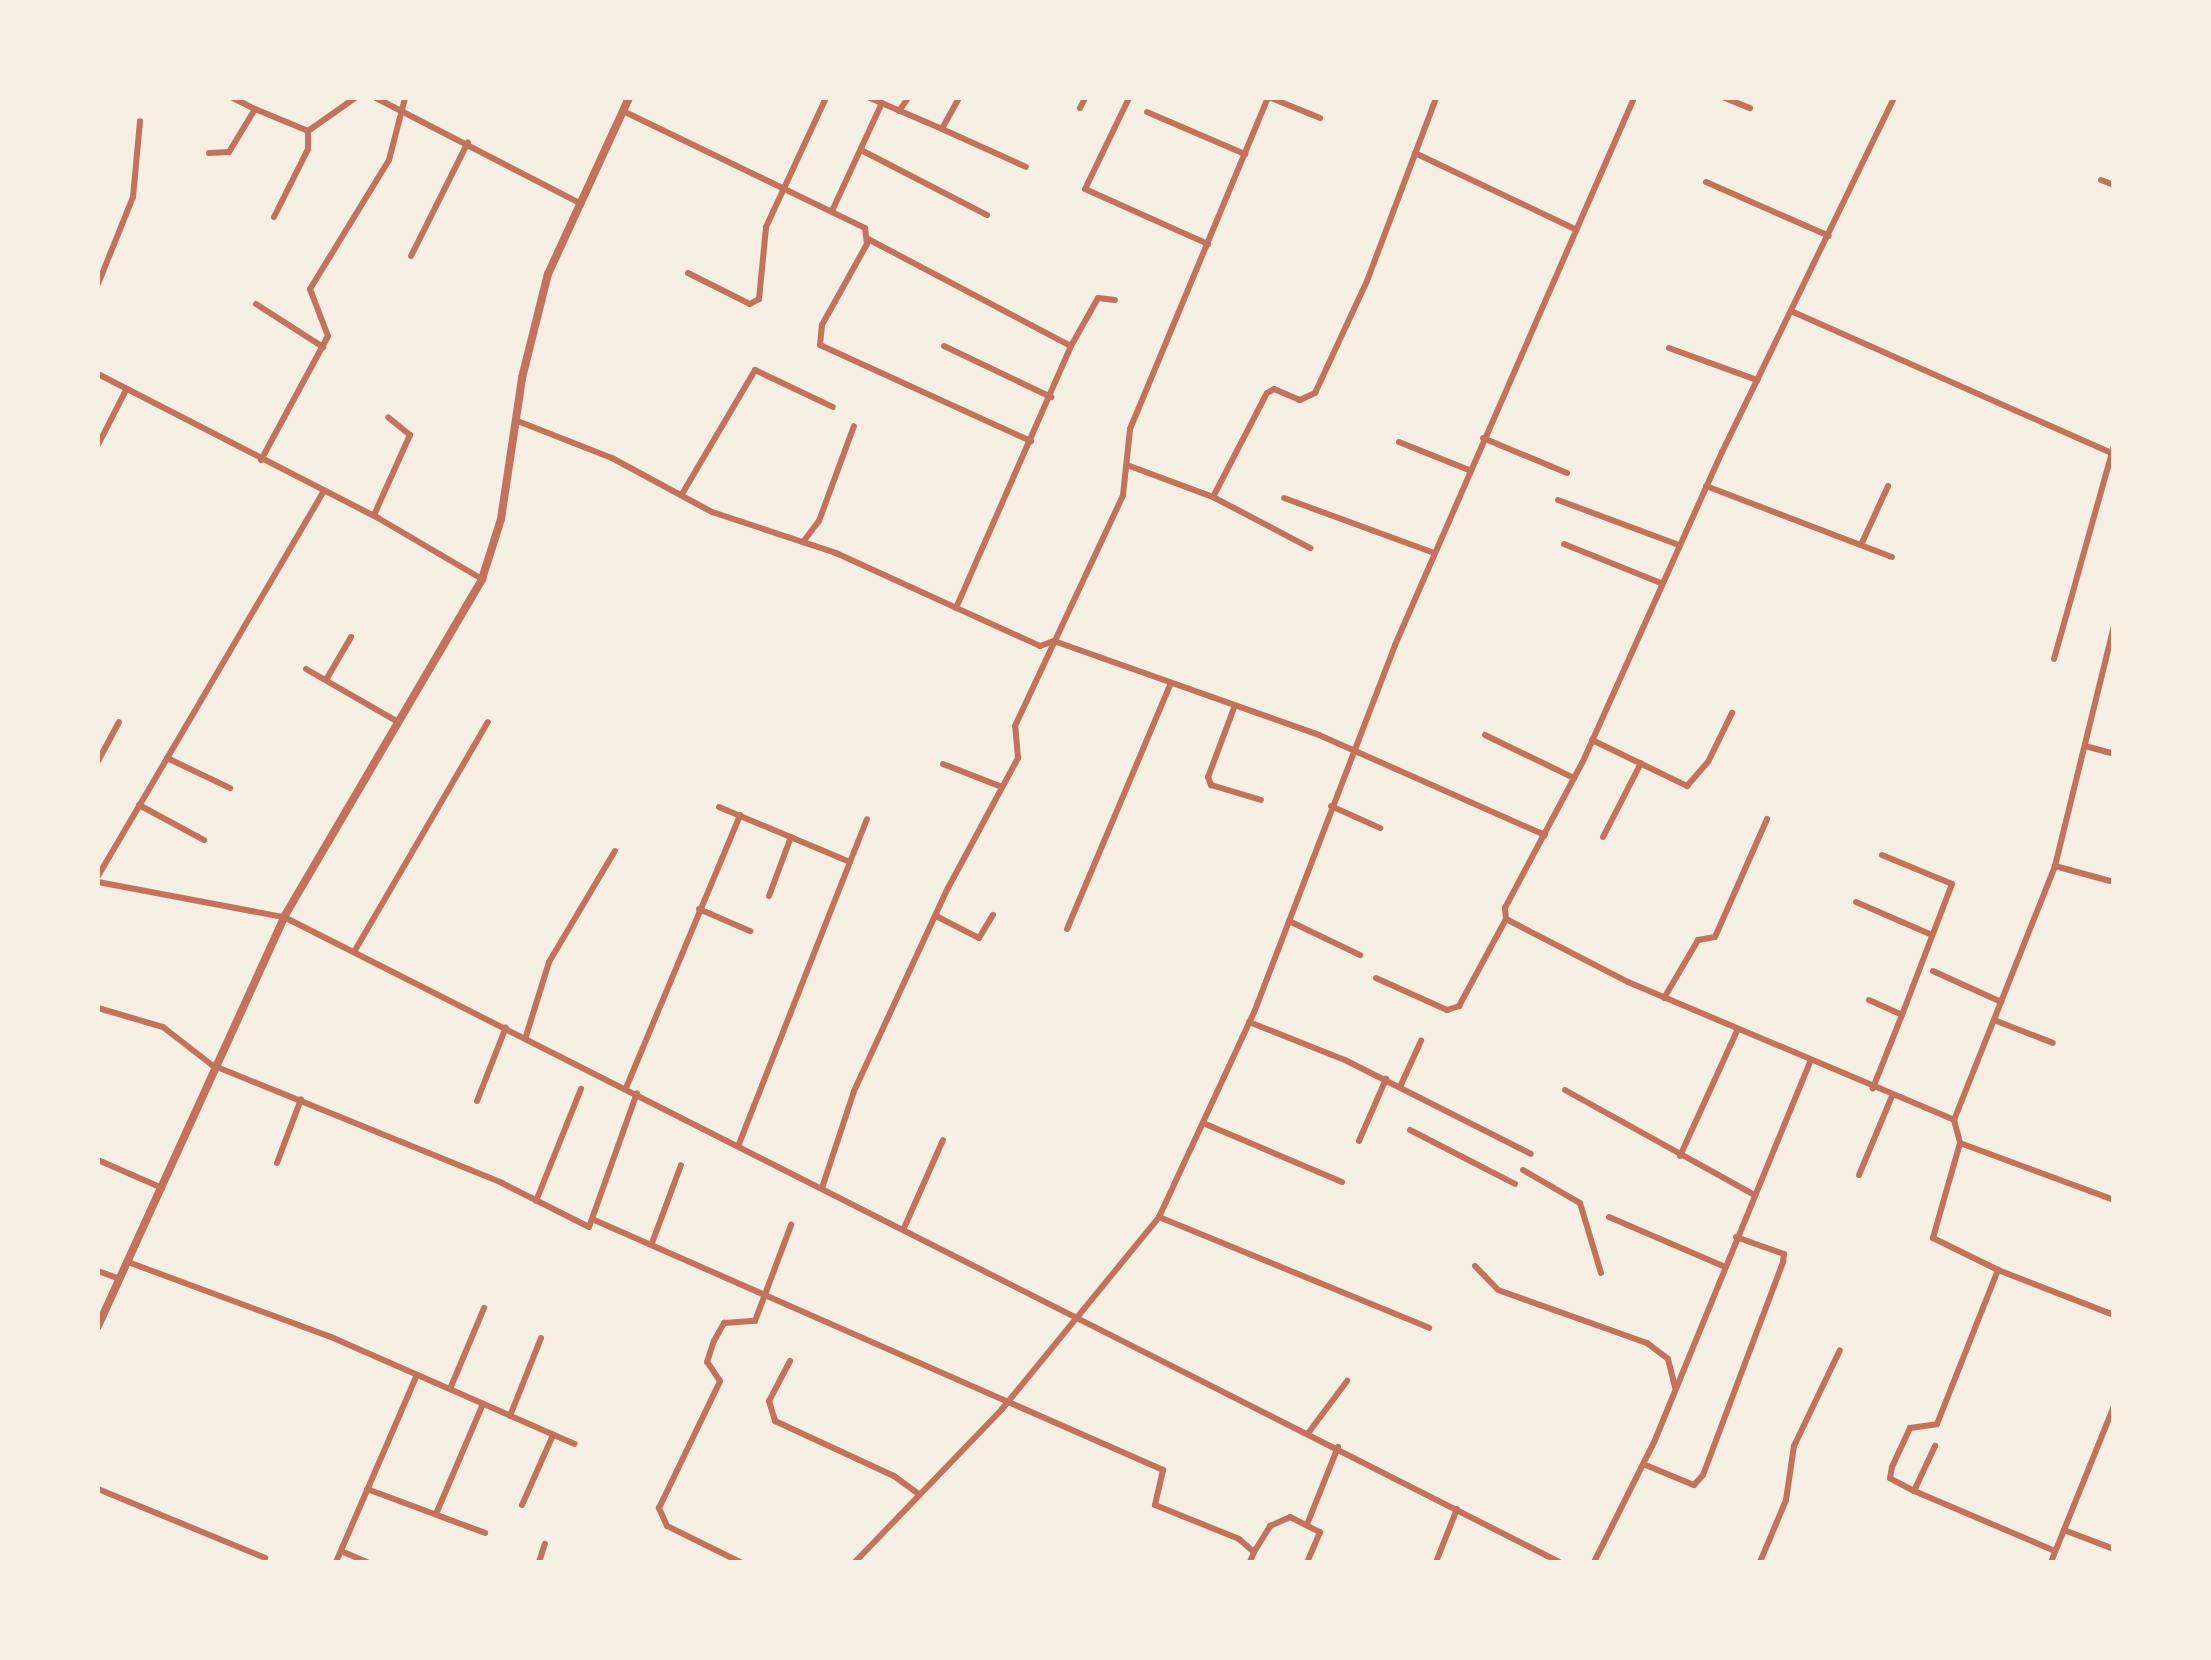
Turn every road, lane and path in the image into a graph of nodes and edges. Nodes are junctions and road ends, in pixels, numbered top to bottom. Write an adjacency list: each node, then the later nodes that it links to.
1 (233, 98): 20 (street)
2 (355, 98): 28 (street)
3 (376, 98): 21 (street)
4 (405, 98): 21 (street)
5 (629, 98): 22 (street)
6 (826, 98): 38 (street)
7 (870, 98): 17 (street)
8 (908, 98): 23 (street)
9 (959, 98): 27 (street)
10 (1085, 98): 18 (street)
11 (1129, 98): 46 (street)
12 (1270, 98): 25 (street); 33 (street)
13 (1436, 98): 31 (street)
14 (1634, 98): 43 (street)
15 (1725, 98): 19 (street)
16 (1894, 98): 44 (street)
17 (882, 104): 23 (street); 30 (street)
18 (1080, 108)
19 (1750, 108)
20 (255, 109): 28 (street); 32 (street)
21 (402, 109): 29 (street); 55 (street)
22 (623, 111): 38 (street); 39 (street)
23 (900, 111): 27 (street)
24 (1147, 112): 33 (street)
25 (1320, 118)
26 (140, 120): 49 (street)
27 (942, 129): 34 (street)
28 (308, 131): 42 (street)
29 (468, 142): 39 (street); 47 (street)
30 (861, 150): 40 (street); 41 (street)
31 (1414, 152): 43 (street); 78 (street)
32 (209, 154)
33 (1245, 154): 46 (street)
34 (1026, 167)
35 (2101, 180): 37 (street)
36 (1706, 182): 44 (street)
37 (2114, 186)
38 (786, 188): 40 (street); 48 (street)
39 (581, 204): 63 (street)
40 (832, 211): 45 (street)
41 (987, 215)
42 (274, 217)
43 (1575, 229): 65 (street)
44 (1829, 236): 52 (street)
45 (868, 239): 54 (street); 66 (street)
46 (1208, 244): 71 (street)
47 (410, 256)
48 (688, 273)
49 (98, 284)
50 (1115, 300): 54 (street)
51 (256, 304): 55 (street)
52 (1792, 311): 58 (street); 69 (street)
53 (944, 346): 60 (street)
54 (1070, 346): 60 (street)
55 (323, 347): 70 (street)
56 (1669, 348): 58 (street)
57 (98, 374): 59 (street)
58 (1757, 380): 74 (street)
59 (126, 390): 68 (street); 70 (street)
60 (1051, 397): 66 (street)
61 (833, 407): 77 (street)
62 (388, 417): 81 (street)
63 (514, 420): 77 (street); 89 (street)
64 (854, 426): 82 (street)
65 (1484, 438): 72 (street); 73 (street)
66 (1030, 441): 91 (street)
67 (1400, 442): 72 (street)
68 (98, 445)
69 (2112, 453): 95 (street)
70 (261, 460): 76 (street)
71 (1128, 466): 78 (street); 94 (street)
72 (1469, 470): 87 (street)
73 (1568, 473)
74 (1706, 486): 84 (street); 85 (street)
75 (1888, 486): 85 (street)
76 (324, 491): 81 (street); 109 (street)
77 (682, 494): 82 (street)
78 (1213, 497): 86 (street)
79 (1284, 498): 87 (street)
80 (1558, 500): 84 (street)
81 (374, 516): 89 (street)
82 (803, 542): 91 (street)
83 (1564, 544): 90 (street)
84 (1679, 545): 90 (street)
85 (1861, 545): 88 (street)
86 (1310, 548)
87 (1434, 553): 107 (street)
88 (1892, 557)
89 (482, 579): 102 (street)
90 (1662, 583): 105 (street)
91 (956, 608): 94 (street)
92 (2114, 625): 106 (street)
93 (352, 637): 97 (street)
94 (1054, 641): 98 (street); 114 (street)
95 (2054, 658)
96 (306, 669): 97 (street)
97 (326, 680): 102 (street)
98 (1170, 685): 99 (street); 142 (street)
99 (1234, 708): 107 (street); 116 (street)
100 (1732, 713): 111 (street)
101 (120, 722): 110 (street)
102 (398, 722): 139 (street)
103 (488, 722): 145 (street)
104 (1484, 735): 113 (street)
105 (1592, 740): 111 (street); 113 (street)
106 (2085, 746): 108 (street); 131 (street)
107 (1352, 750): 118 (street); 124 (street)
108 (2114, 754)
109 (167, 758): 115 (street); 117 (street)
110 (98, 761)
111 (1641, 763): 126 (street)
112 (943, 764): 114 (street)
113 (1574, 778): 124 (street)
114 (1002, 787): 138 (street)
115 (230, 788)
116 (1261, 800)
117 (139, 805): 127 (street); 132 (street)
118 (1331, 806): 123 (street); 141 (street)
119 (719, 807): 120 (street)
120 (740, 816): 125 (street); 136 (street)
121 (867, 819): 130 (street)
122 (1767, 819): 149 (street)
123 (1380, 828)
124 (1544, 836): 140 (street)
125 (791, 837): 130 (street); 134 (street)
126 (1602, 838)
127 (204, 840)
128 (614, 850): 158 (street)
129 (1882, 855): 144 (street)
130 (850, 862): 179 (street)
131 (2055, 866): 133 (street); 151 (street)
132 (98, 879): 139 (street)
133 (2114, 882)
134 (769, 896)
135 (1856, 902): 144 (street)
136 (699, 910): 143 (street); 165 (street)
137 (993, 915): 138 (street)
138 (936, 916): 190 (street)
139 (284, 917): 145 (street); 162 (street)
140 (1506, 919): 148 (street); 149 (street)
141 (1288, 921): 146 (street); 155 (street)
142 (1067, 929)
143 (750, 931)
144 (1932, 936): 153 (street)
145 (354, 952): 156 (street)
146 (1360, 955)
147 (1933, 971): 151 (street)
148 (1376, 978)
149 (1664, 998): 157 (street)
150 (1869, 1000): 153 (street)
151 (2001, 1002): 154 (street)
152 (98, 1008): 162 (street)
153 (1902, 1014): 166 (street)
154 (1994, 1020): 160 (street); 173 (street)
155 (1249, 1022): 163 (street); 174 (street)
156 (506, 1027): 158 (street); 172 (street)
157 (1737, 1031): 161 (street); 181 (street)
158 (526, 1036): 165 (street)
159 (1421, 1041): 164 (street)
160 (2054, 1043)
161 (1810, 1064): 166 (street); 191 (street)
162 (212, 1065): 171 (street); 189 (street)
163 (1386, 1079): 164 (street); 177 (street)
164 (1400, 1086): 180 (street)
165 (626, 1088): 169 (street)
166 (1873, 1088): 170 (street)
167 (581, 1089): 193 (street)
168 (1565, 1090): 181 (street)
169 (637, 1093): 179 (street); 196 (street)
170 (1892, 1096): 173 (street); 186 (street)
171 (301, 1099): 183 (street); 193 (street)
172 (477, 1100)
173 (1954, 1120): 178 (street)
174 (1203, 1123): 187 (street); 194 (street)
175 (1410, 1130): 188 (street)
176 (943, 1140): 198 (street)
177 (1358, 1141)
178 (1960, 1143): 192 (street); 204 (street)
179 (738, 1146): 190 (street)
180 (1531, 1154)
181 (1680, 1156): 191 (street)
182 (98, 1160): 189 (street)
183 (277, 1163)
184 (682, 1165): 200 (street)
185 (1523, 1170): 206 (street)
186 (1859, 1175)
187 (1342, 1182)
188 (1515, 1184)
189 (162, 1188): 201 (street)
190 (822, 1188): 198 (street)
191 (1753, 1194): 199 (street)
192 (2114, 1200)
193 (536, 1201): 196 (street)
194 (1159, 1216): 211 (street); 213 (street)
195 (1610, 1216): 203 (street)
196 (592, 1219): 200 (street)
197 (791, 1225): 208 (street)
198 (904, 1228): 211 (street)
199 (1736, 1237): 203 (street); 230 (street)
200 (652, 1243): 208 (street)
201 (128, 1262): 207 (street); 217 (street)
202 (1476, 1266): 219 (street)
203 (1725, 1267): 219 (street)
204 (1998, 1270): 210 (street); 233 (street)
205 (98, 1271): 207 (street)
206 (1600, 1272)
207 (120, 1279): 212 (street)
208 (765, 1293): 221 (street); 250 (street)
209 (484, 1308): 220 (street)
210 (2114, 1315)
211 (1082, 1316): 221 (street); 225 (street)
212 (98, 1326)
213 (1429, 1328)
214 (541, 1338): 224 (street)
215 (1840, 1350): 257 (street)
216 (790, 1361): 234 (street)
217 (417, 1375): 220 (street); 232 (street)
218 (1347, 1381): 225 (street)
219 (1676, 1389): 230 (street)
220 (450, 1390): 222 (street)
221 (1008, 1401): 234 (street); 245 (street)
222 (483, 1404): 224 (street); 237 (street)
223 (2114, 1406): 239 (street)
224 (510, 1416): 226 (street)
225 (1309, 1432): 229 (street)
226 (553, 1435): 227 (street); 235 (street)
227 (574, 1444)
228 (1935, 1446): 233 (street)
229 (1338, 1448): 236 (street); 238 (street)
230 (1642, 1464): 256 (street)
231 (98, 1489): 246 (street)
232 (367, 1489): 237 (street); 243 (street)
233 (1914, 1491): 244 (street)
234 (920, 1495): 251 (street)
235 (522, 1505)
236 (1457, 1509): 254 (street); 255 (street)
237 (436, 1514): 240 (street)
238 (1308, 1522): 245 (street); 253 (street)
239 (2064, 1530): 242 (street); 244 (street)
240 (485, 1532)
241 (545, 1544): 249 (street)
242 (2114, 1549)
243 (341, 1551): 247 (street); 248 (street)
244 (2055, 1551): 258 (street)
245 (1254, 1552): 252 (street)
246 (265, 1558)
247 (336, 1562)
248 (367, 1562)
249 (539, 1562)
250 (740, 1562)
251 (855, 1562)
252 (1250, 1562)
253 (1307, 1562)
254 (1436, 1562)
255 (1559, 1562)
256 (1594, 1562)
257 (1760, 1562)
258 (2051, 1562)

